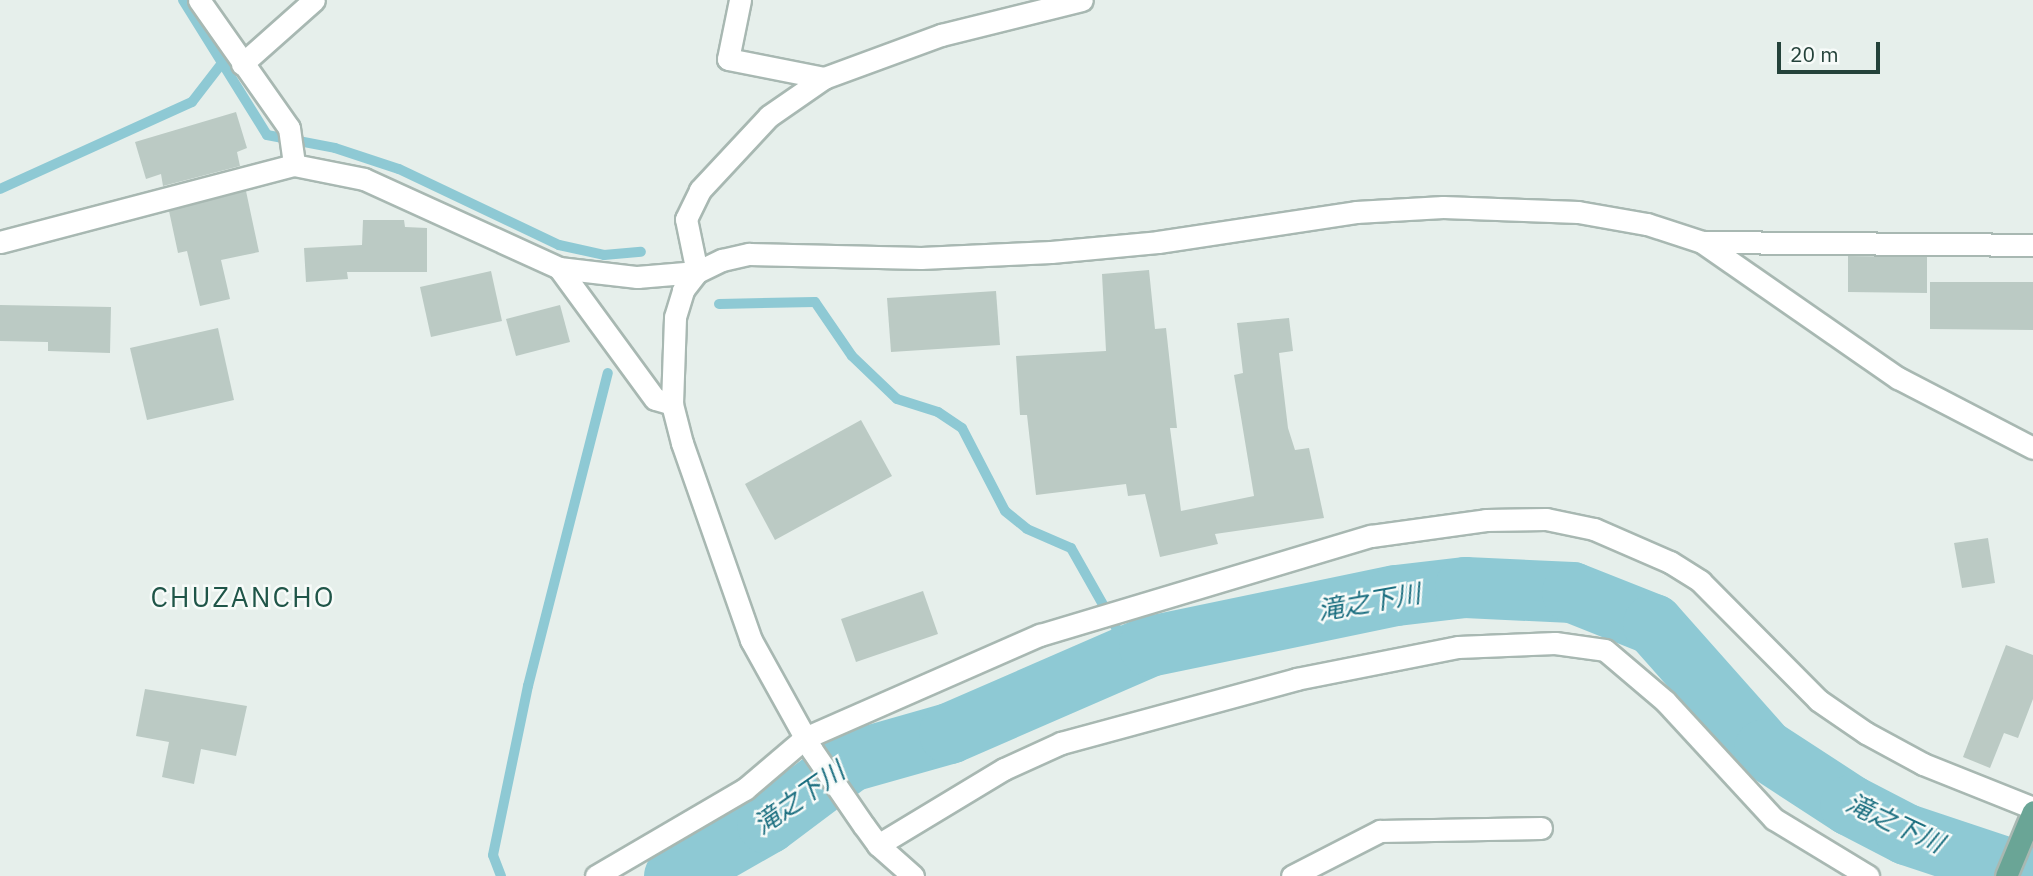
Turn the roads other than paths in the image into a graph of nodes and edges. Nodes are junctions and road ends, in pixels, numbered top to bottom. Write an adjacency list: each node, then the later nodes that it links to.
1 (199, 0): 5 (street)
2 (314, 0): 5 (street)
3 (740, 0): 6 (street)
4 (1082, 0): 6 (street)
5 (242, 64): 7 (street)
6 (824, 78): 12 (street)
7 (294, 158): 8 (street); 11 (street)
8 (0, 242)
9 (1702, 243): 10 (street); 12 (street); 14 (street)
10 (2033, 245)
11 (559, 268): 12 (street); 13 (street)
12 (697, 272): 13 (street)
13 (672, 404): 15 (street)
14 (2033, 448)
15 (809, 744): 16 (street); 18 (street); 19 (street)
16 (2032, 814): 23 (main road)
17 (1541, 828): 21 (street)
18 (878, 845): 20 (street); 22 (street)
19 (596, 876)
20 (913, 876)
21 (1292, 876)
22 (1868, 876)
23 (2006, 876)

